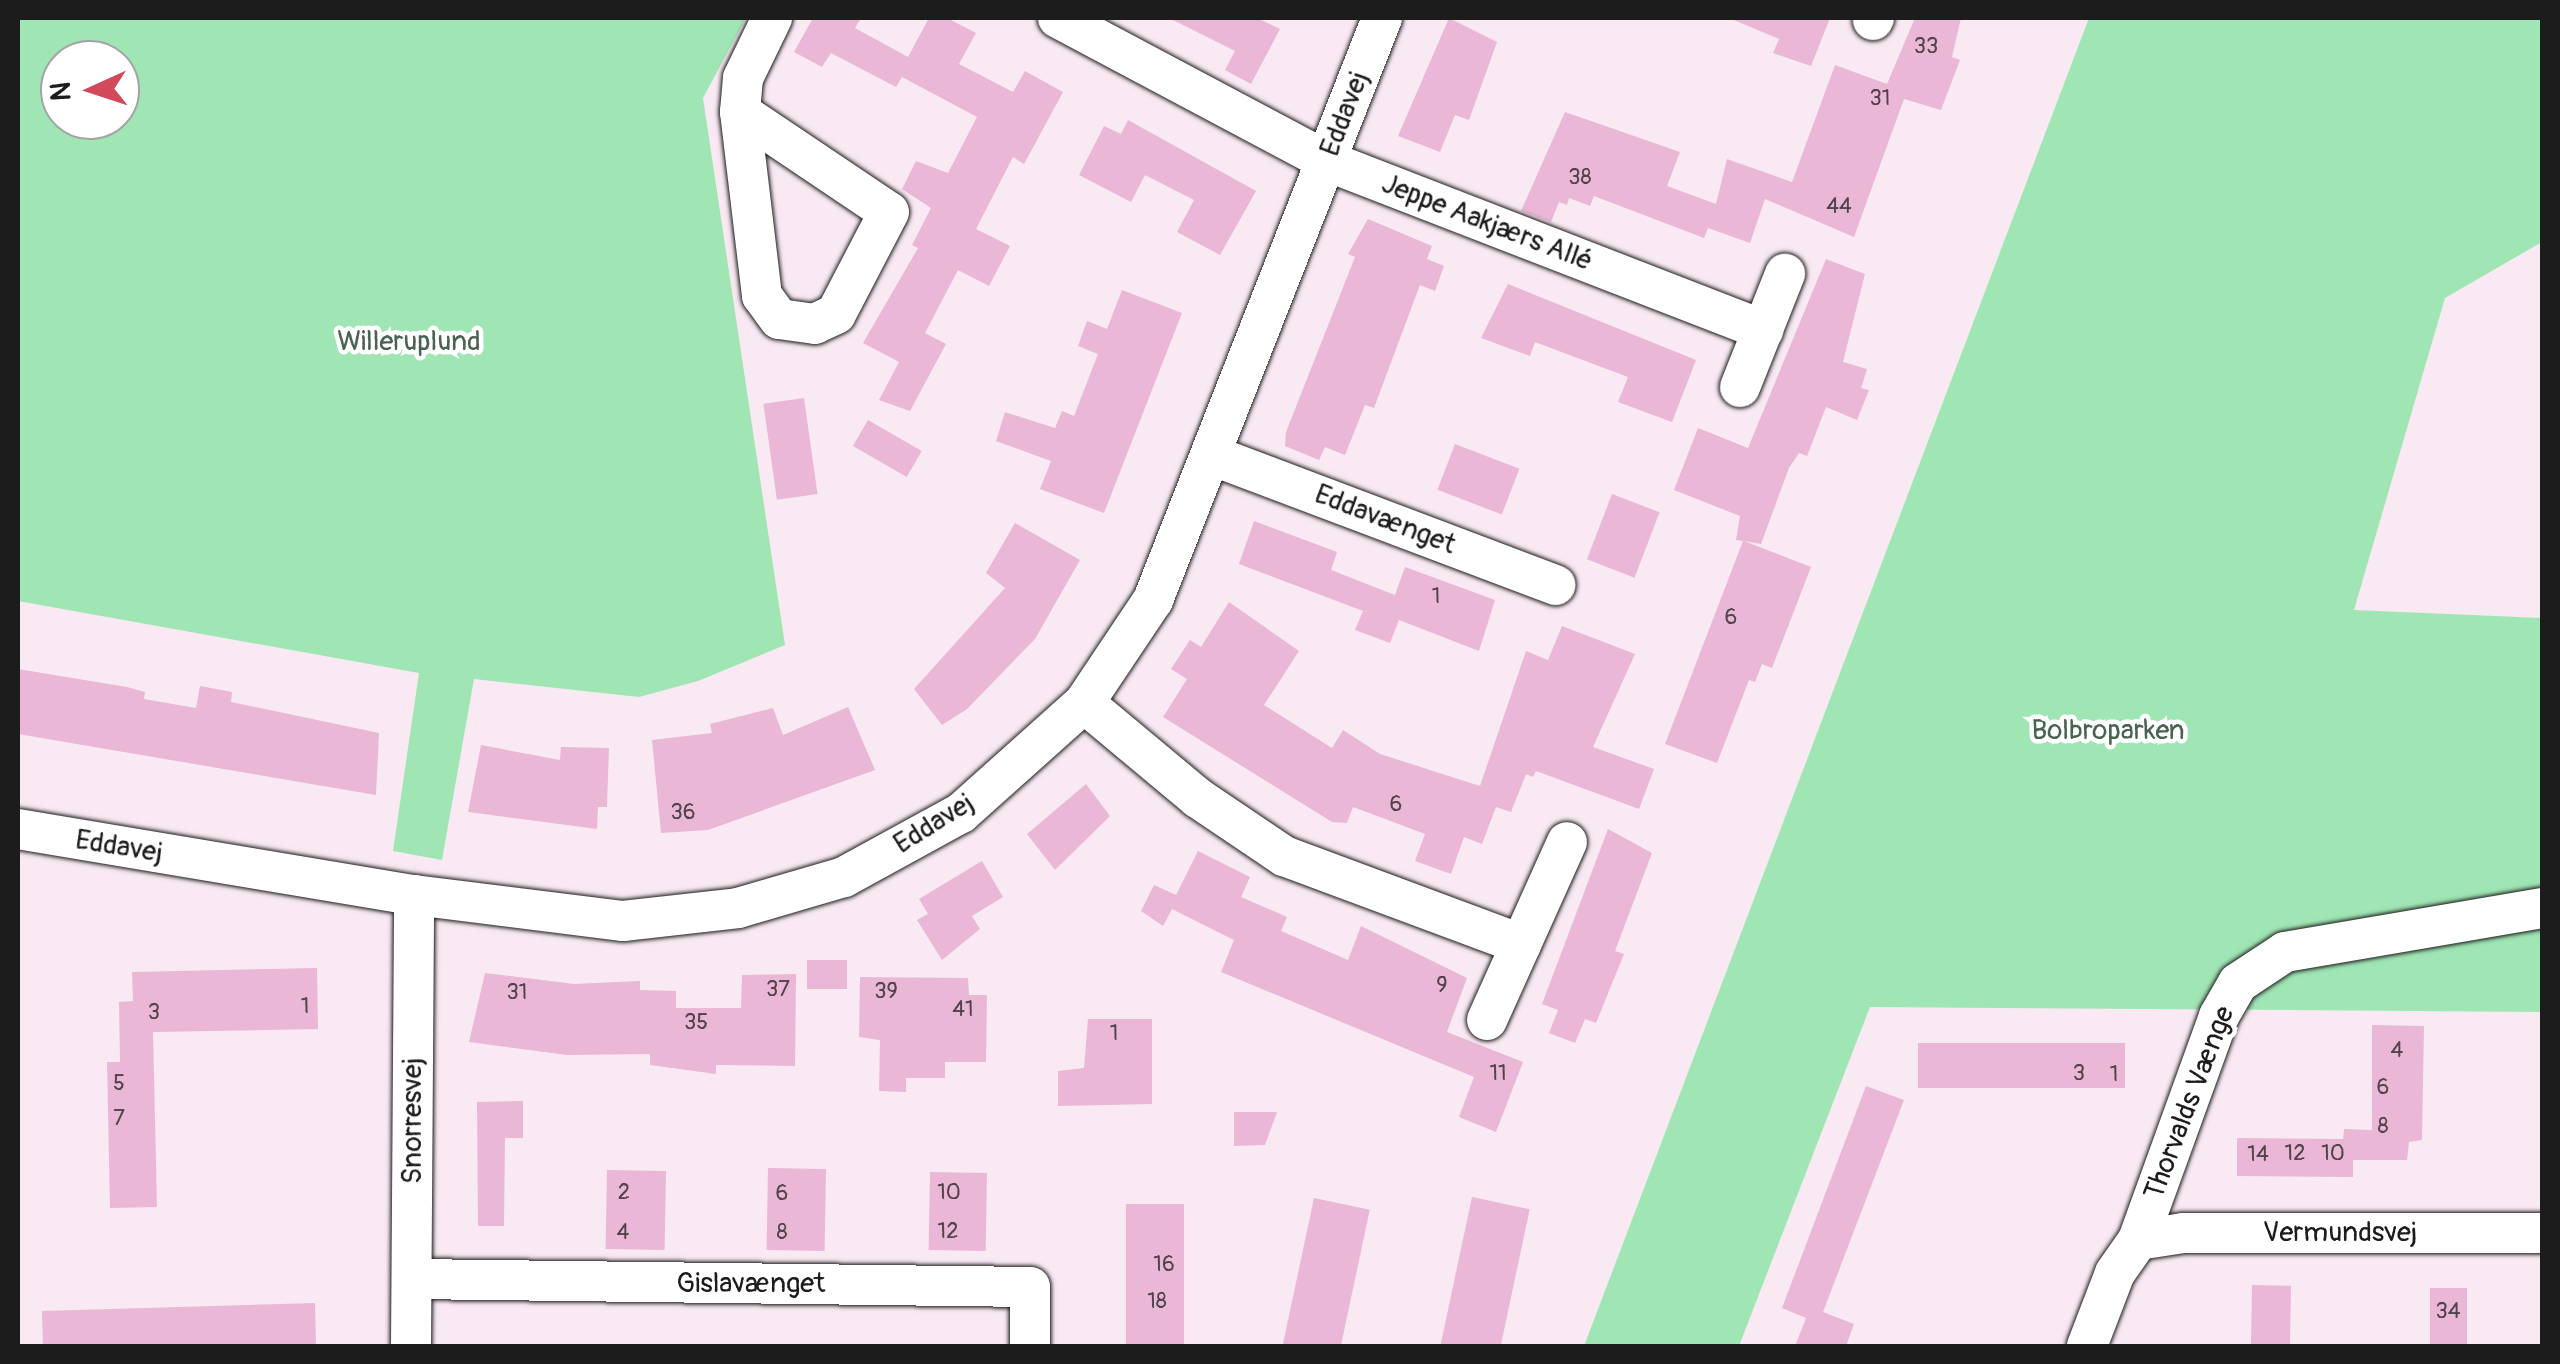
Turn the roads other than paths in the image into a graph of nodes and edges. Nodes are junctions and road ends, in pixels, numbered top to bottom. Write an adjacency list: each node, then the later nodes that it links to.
1 (772, 18): 4 (street)
2 (1058, 18): 5 (street, Jeppe Aakjærs Allé)
3 (1382, 18): 5 (street, Eddavej)
4 (740, 112): 4 (street)
5 (1328, 161): 7 (street, Jeppe Aakjærs Allé); 9 (street, Eddavej)
6 (1785, 274): 7 (street)
7 (1763, 330): 8 (street)
8 (1740, 387)
9 (1214, 456): 10 (street, Eddavænget); 11 (street, Eddavej)
10 (1555, 584)
11 (1084, 703): 14 (street, Eddavej); 16 (street)
12 (18, 829): 14 (street, Eddavej)
13 (1567, 842): 16 (street)
14 (414, 895): 20 (street, Snorresvej)
15 (2542, 908): 19 (street, Thorvalds Vænge)
16 (1521, 944): 17 (street)
17 (1486, 1020)
18 (2542, 1233): 19 (street, Vermundsvej)
19 (2138, 1240): 23 (street, Thorvalds Vænge)
20 (412, 1279): 21 (street, Snorresvej); 22 (street, Gislavænget)
21 (411, 1346)
22 (1030, 1346)
23 (2087, 1346)

